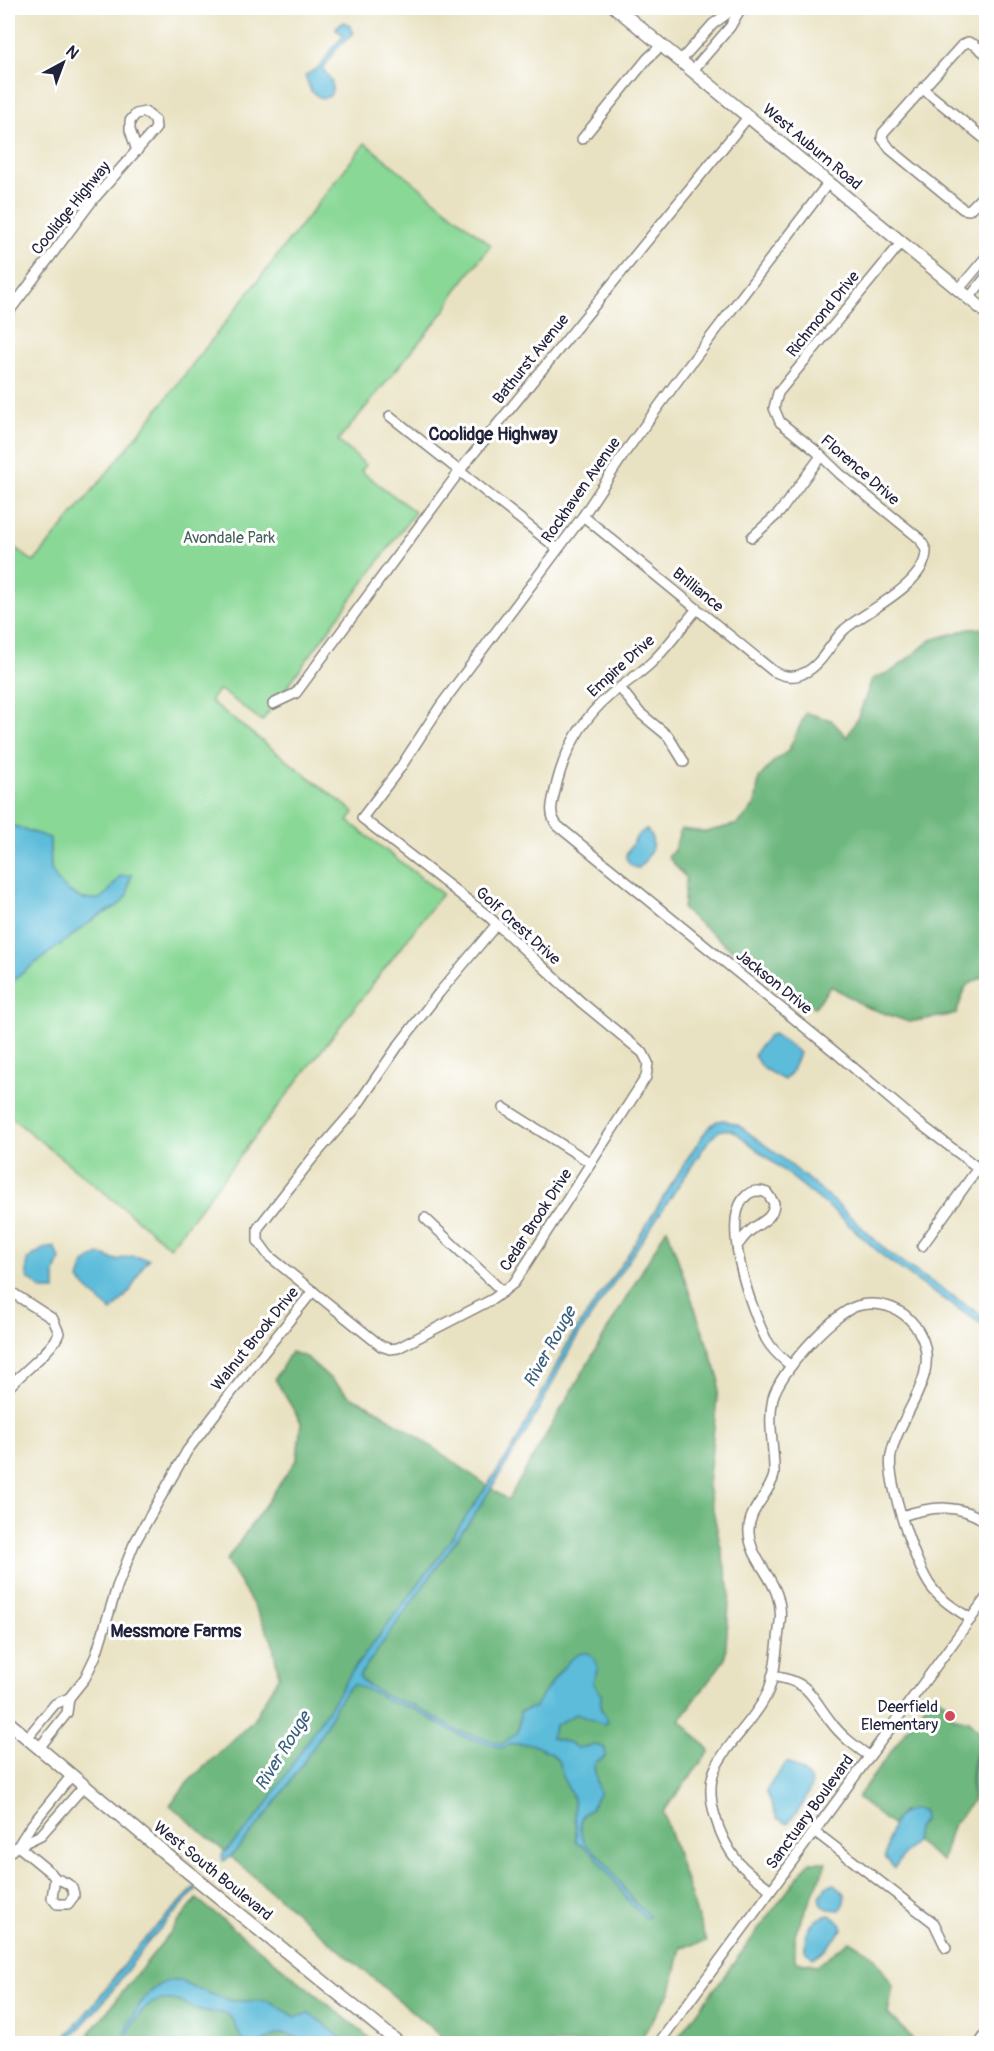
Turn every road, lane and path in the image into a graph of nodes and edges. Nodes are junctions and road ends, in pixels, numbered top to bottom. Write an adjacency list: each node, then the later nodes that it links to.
1 (616, 8): 4 (main road, West Auburn Road)
2 (735, 8): 6 (street)
3 (741, 8): 7 (street)
4 (662, 45): 6 (main road, West Auburn Road); 10 (street)
5 (987, 54): 8 (street)
6 (681, 60): 7 (main road, West Auburn Road)
7 (693, 70): 9 (main road, West Auburn Road)
8 (923, 89): 11 (street); 14 (street)
9 (749, 116): 13 (main road, West Auburn Road); 25 (street, Bathurst Avenue)
10 (582, 139)
11 (987, 140)
12 (137, 151): 21 (street, Coolidge Highway)
13 (829, 182): 15 (main road, West Auburn Road); 26 (street, Rockhaven Avenue)
14 (987, 193)
15 (901, 243): 18 (main road, West Auburn Road); 22 (street, Richmond Drive)
16 (987, 257): 18 (street)
17 (987, 277): 19 (street)
18 (958, 289): 19 (main road, West Auburn Road)
19 (969, 298): 20 (main road, West Auburn Road)
20 (987, 312)
21 (8, 313)
22 (774, 408): 24 (street, Florence Drive)
23 (390, 416): 25 (street)
24 (821, 456): 27 (street); 30 (street, Florence Drive)
25 (459, 472): 28 (street); 32 (street, Bathurst Avenue)
26 (583, 516): 28 (street, Rockhaven Avenue); 29 (street, Brilliance)
27 (752, 537)
28 (558, 549): 34 (street, Rockhaven Avenue)
29 (697, 609): 30 (street, Brilliance); 31 (street, Empire Drive)
30 (798, 676)
31 (620, 688): 33 (street); 35 (street, Empire Drive)
32 (273, 704)
33 (684, 762)
34 (362, 818): 36 (street, Golf Crest Drive)
35 (552, 818): 41 (street, Jackson Drive)
36 (497, 924): 37 (street, Golf Crest Drive); 46 (street, Walnut Brook Drive)
37 (648, 1063): 40 (street, Cedar Brook Drive)
38 (504, 1108): 40 (street)
39 (987, 1157): 41 (street)
40 (591, 1163): 47 (street, Cedar Brook Drive)
41 (978, 1168): 44 (street)
42 (425, 1218): 47 (street)
43 (737, 1246): 43 (street); 48 (street)
44 (922, 1246)
45 (8, 1290): 49 (street)
46 (314, 1291): 47 (street, Cedar Brook Drive); 55 (street, Walnut Brook Drive)
47 (503, 1292)
48 (791, 1366): 50 (street); 54 (street)
49 (8, 1388)
50 (902, 1516): 51 (street); 53 (street)
51 (987, 1522)
52 (987, 1598): 53 (street, Sanctuary Boulevard)
53 (970, 1619): 61 (street, Sanctuary Boulevard)
54 (772, 1676): 61 (street); 68 (street)
55 (69, 1698): 56 (street, Walnut Brook Drive); 58 (street, Walnut Brook Drive)
56 (45, 1716): 58 (street); 59 (street, Walnut Brook Drive)
57 (8, 1722): 59 (main road, West South Boulevard)
58 (56, 1725): 60 (street, Walnut Brook Drive)
59 (27, 1738): 60 (main road, West South Boulevard)
60 (39, 1748): 62 (main road, West South Boulevard)
61 (869, 1756): 64 (street, Sanctuary Boulevard)
62 (72, 1775): 63 (main road, West South Boulevard); 65 (street)
63 (84, 1786): 65 (street); 71 (main road, West South Boulevard)
64 (814, 1832): 68 (street, Sanctuary Boulevard); 69 (street)
65 (18, 1846): 66 (street); 67 (street)
66 (8, 1853)
67 (55, 1878)
68 (771, 1890): 72 (street, Sanctuary Boulevard)
69 (946, 1948)
70 (987, 2034): 73 (street)
71 (400, 2043)
72 (658, 2043)
73 (979, 2043)

